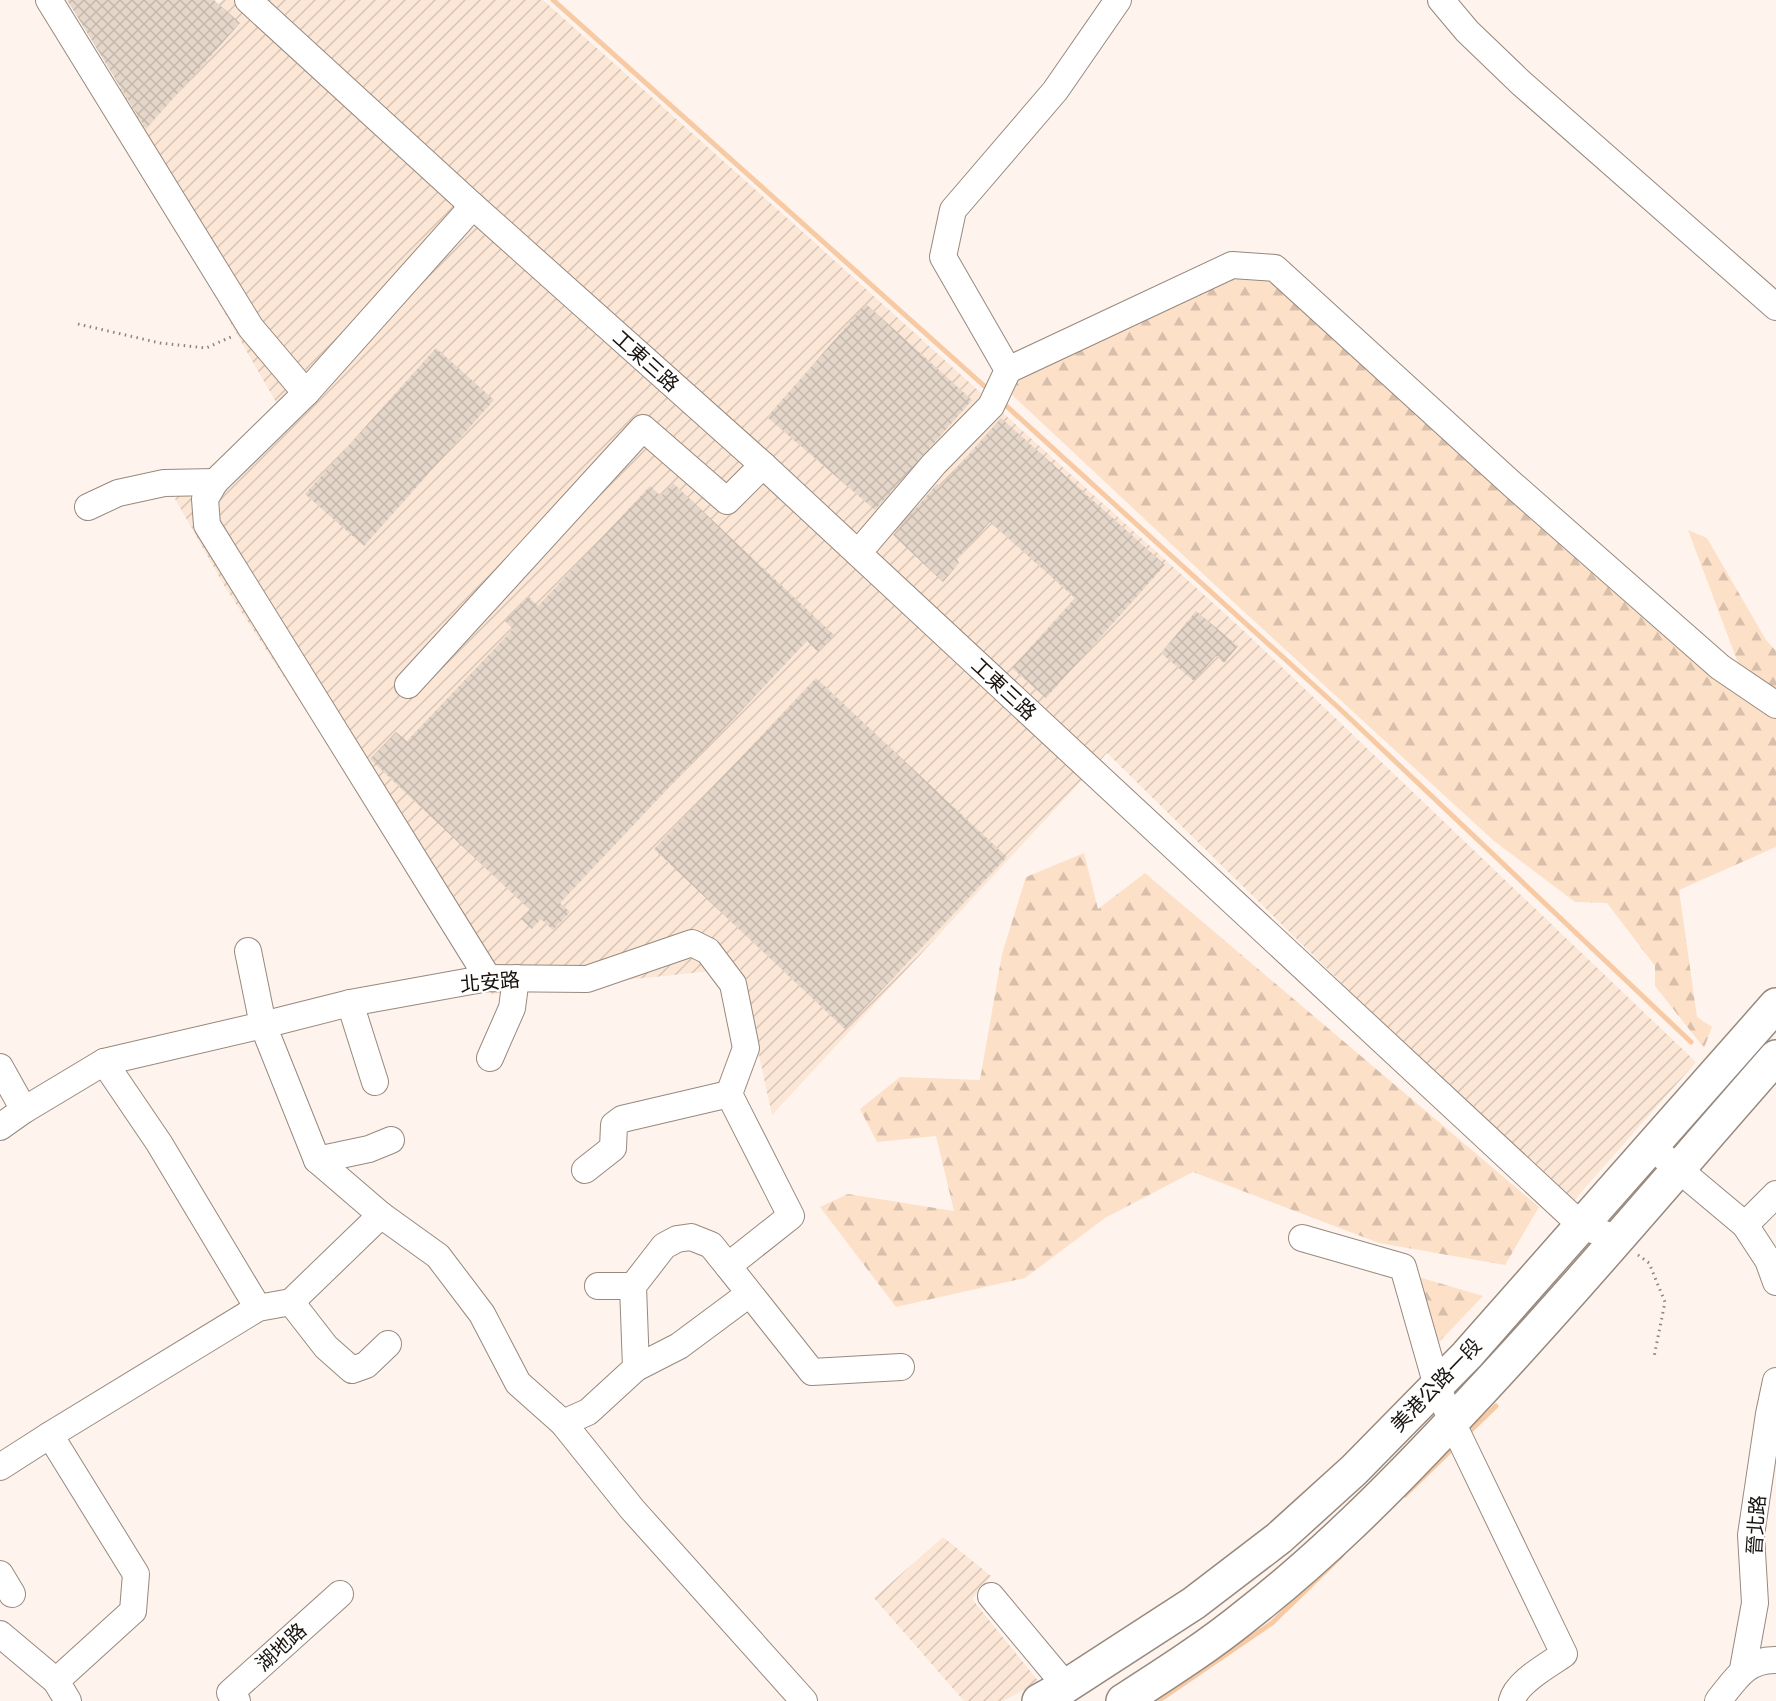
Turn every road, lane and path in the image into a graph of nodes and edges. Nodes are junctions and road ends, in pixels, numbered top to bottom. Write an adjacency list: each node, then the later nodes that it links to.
1 (49, 0): 8 (street)
2 (249, 0): 5 (street, 工東三路)
3 (1118, 0): 9 (street)
4 (1440, 0): 6 (street)
5 (473, 206): 10 (street); 11 (street, 工東三路)
6 (1776, 307)
7 (78, 324): 8 (path)
8 (251, 328): 10 (street)
9 (1008, 370): 14 (street); 16 (street)
10 (306, 393): 12 (street)
11 (763, 465): 14 (street, 工東三路); 15 (street)
12 (215, 482): 13 (street); 18 (street)
13 (88, 507)
14 (858, 553): 39 (street, 工東三路)
15 (408, 685)
16 (1776, 705)
17 (248, 951): 22 (street)
18 (488, 978): 19 (street, 北安路); 20 (street, 北安路)
19 (516, 978): 24 (street); 28 (street, 北安路)
20 (350, 1003): 22 (street, 北安路); 27 (street)
21 (1776, 1005): 32 (main road, 美港公路一段)
22 (263, 1025): 25 (street, 北安路); 33 (street)
23 (1776, 1057): 34 (main road, 美港公路一段)
24 (490, 1058)
25 (104, 1062): 29 (street, 北安路); 48 (street)
26 (0, 1067): 29 (street)
27 (375, 1082)
28 (729, 1094): 35 (street); 42 (street)
29 (24, 1110): 30 (street, 北安路)
30 (0, 1127)
31 (391, 1140): 33 (street)
32 (1652, 1147): 34 (street); 39 (main road, 美港公路一段)
33 (317, 1160): 37 (street)
34 (1678, 1169): 38 (street); 41 (main road, 美港公路一段)
35 (585, 1170)
36 (1776, 1194): 38 (street)
37 (381, 1215): 47 (street); 57 (street)
38 (1745, 1225): 43 (street)
39 (1582, 1226): 41 (street); 54 (main road, 美港公路一段)
40 (1302, 1238): 54 (street)
41 (1618, 1239): 50 (path); 56 (main road, 美港公路一段)
42 (728, 1266): 45 (street); 46 (street)
43 (1776, 1282)
44 (598, 1286): 45 (street)
45 (633, 1286): 52 (street)
46 (749, 1294): 51 (street); 52 (street)
47 (291, 1302): 48 (street); 49 (street)
48 (258, 1308): 58 (street)
49 (388, 1344)
50 (1654, 1357)
51 (901, 1367)
52 (636, 1368): 57 (street)
53 (1776, 1381): 55 (street, 晉北路)
54 (1437, 1386): 56 (street); 66 (main road, 美港公路一段)
55 (1773, 1414): 64 (street, 晉北路)
56 (1452, 1422): 69 (main road, 美港公路一段); 70 (street)
57 (563, 1423): 68 (street)
58 (50, 1435): 59 (street); 65 (street)
59 (0, 1467)
60 (340, 1594): 67 (street, 湖地路)
61 (991, 1596): 66 (street)
62 (0, 1634): 65 (street)
63 (1776, 1660): 64 (street)
64 (1743, 1669): 71 (street, 晉北路)
65 (62, 1691)
66 (1053, 1693)
67 (237, 1701)
68 (804, 1701)
69 (1123, 1701)
70 (1512, 1701)
71 (1718, 1701)

